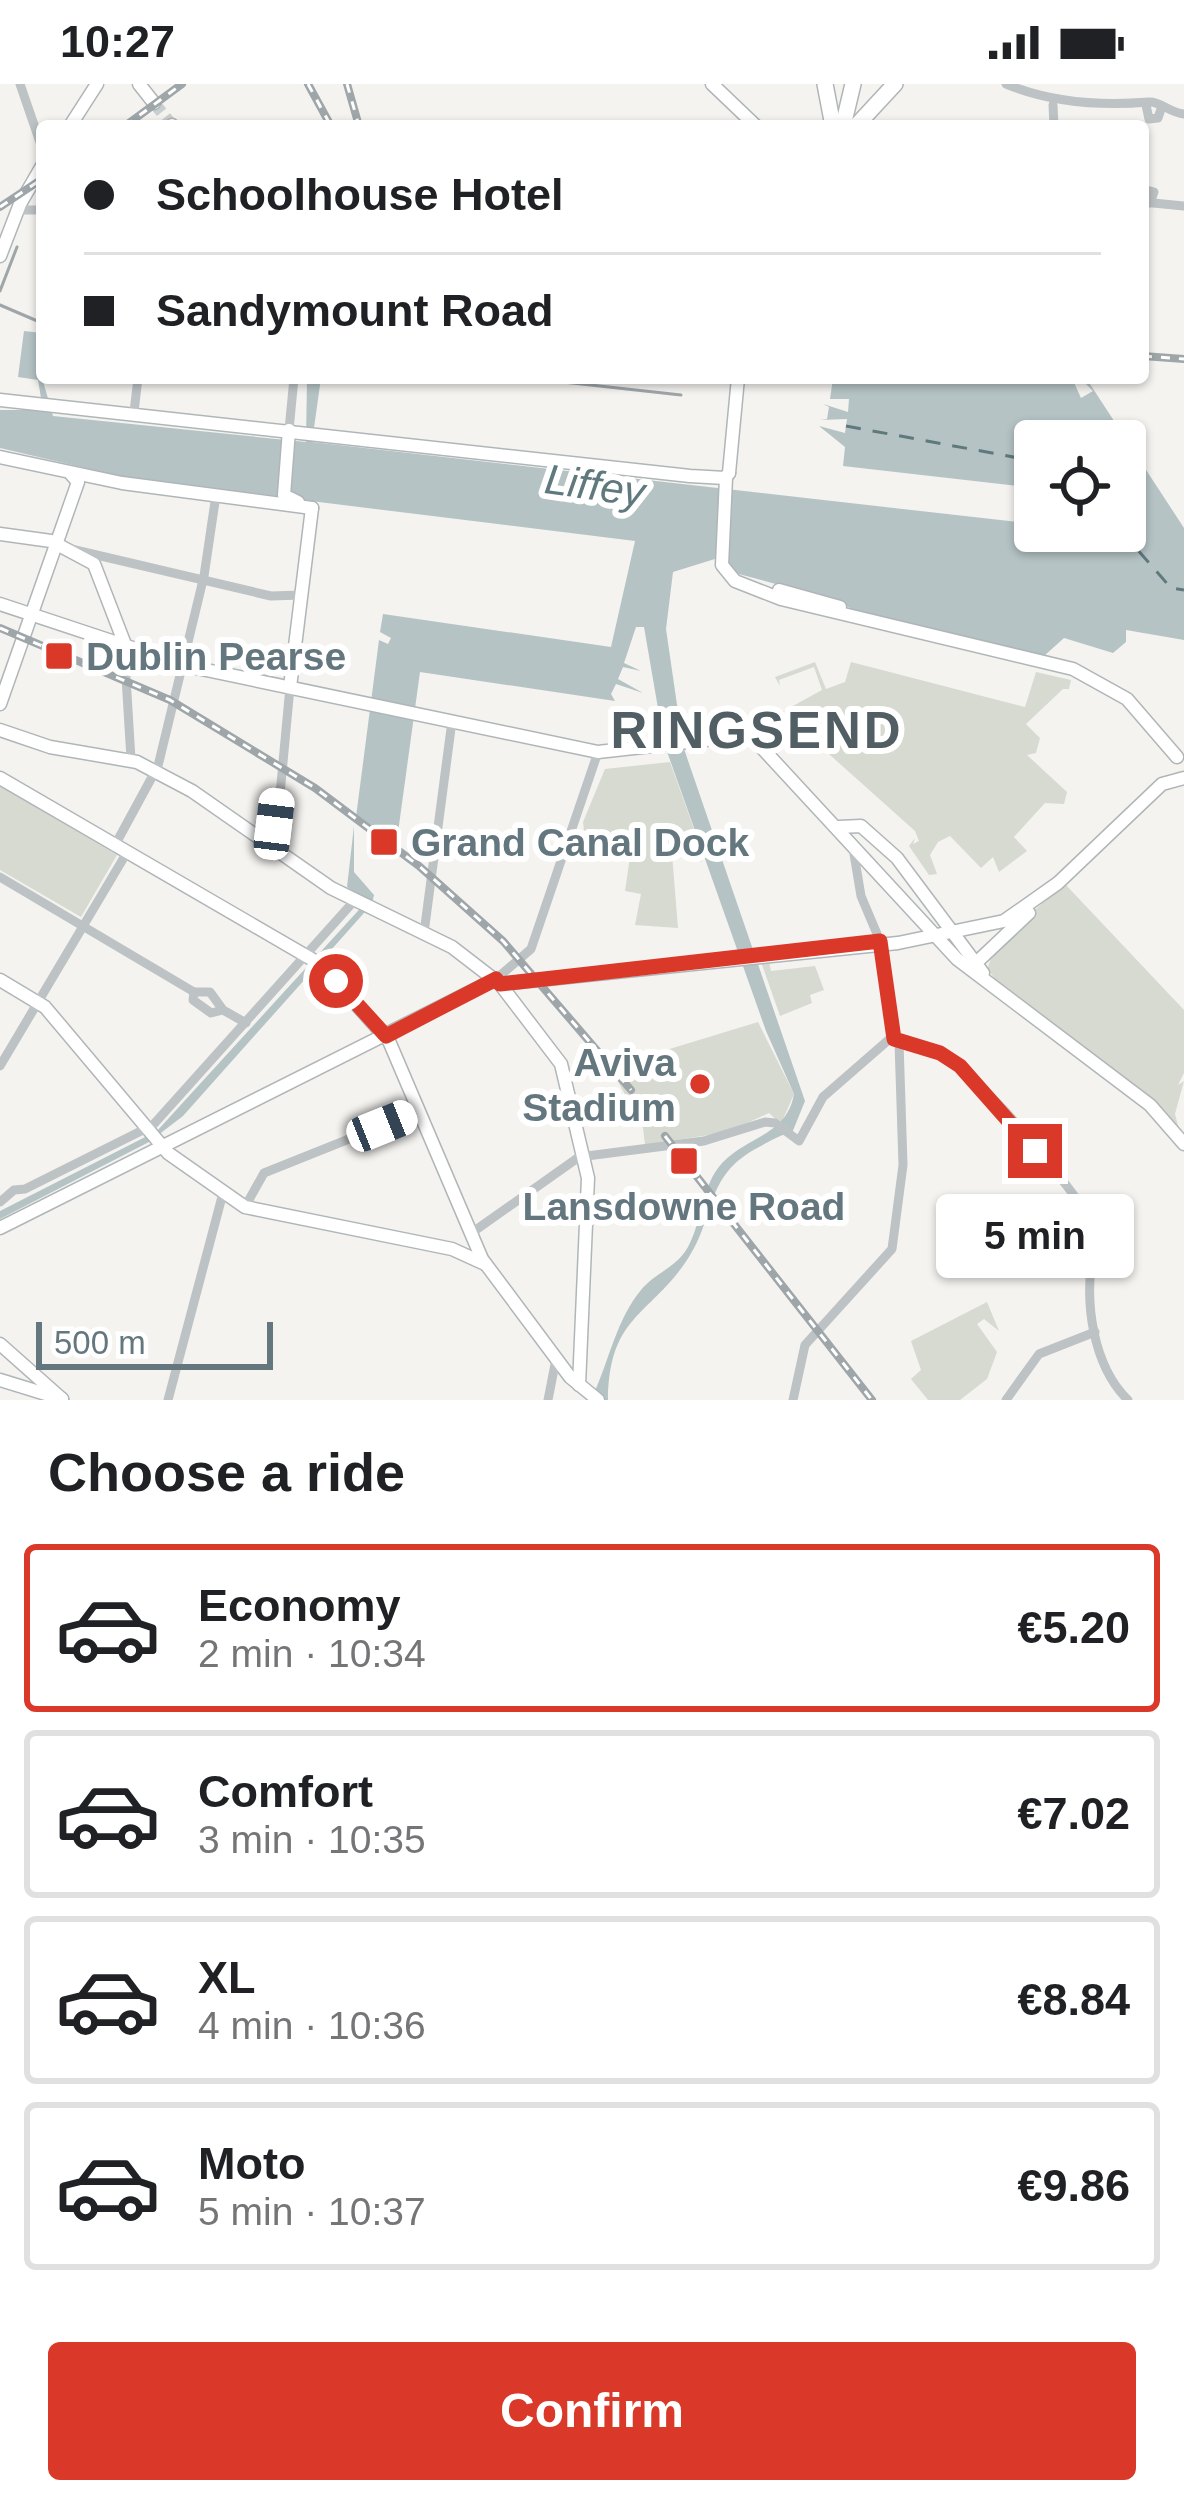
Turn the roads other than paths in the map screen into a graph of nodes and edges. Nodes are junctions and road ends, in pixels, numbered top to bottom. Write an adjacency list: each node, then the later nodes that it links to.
1 (20, 84): 20 (street)
2 (97, 84): 14 (main road)
3 (139, 84): 10 (main road)
4 (712, 84): 15 (main road)
5 (825, 84): 16 (highway)
6 (856, 84): 17 (highway)
7 (895, 84): 18 (highway)
8 (994, 84): 11 (street)
9 (1006, 84): 13 (street)
10 (154, 103)
11 (1053, 105): 12 (street); 19 (street)
12 (1071, 105)
13 (1184, 114)
14 (74, 120)
15 (750, 120)
16 (832, 120)
17 (851, 120)
18 (856, 120)
19 (1054, 120)
20 (36, 131)
21 (36, 181): 24 (main road)
22 (1149, 203): 23 (street)
23 (1184, 206)
24 (4, 231): 25 (main road)
25 (0, 256)
26 (137, 384): 30 (street)
27 (295, 384): 31 (street)
28 (737, 384): 33 (main road)
29 (0, 399): 30 (main road)
30 (134, 412): 31 (main road)
31 (299, 433): 33 (main road); 36 (main road)
32 (0, 457): 34 (main road)
33 (724, 476): 53 (main road)
34 (84, 479): 35 (main road); 38 (main road)
35 (216, 495): 36 (main road); 41 (street)
36 (285, 499): 42 (main road)
37 (0, 534): 38 (main road)
38 (66, 547): 39 (street); 40 (main road); 44 (main road)
39 (117, 560): 40 (street); 41 (street)
40 (101, 577): 45 (main road)
41 (203, 579): 42 (street); 46 (street)
42 (302, 595): 47 (main road)
43 (0, 604): 44 (main road)
44 (28, 613): 45 (main road); 48 (main road)
45 (121, 641): 46 (main road); 52 (street)
46 (182, 664): 47 (main road); 54 (street)
47 (290, 687): 49 (main road); 57 (street)
48 (0, 704)
49 (452, 721): 51 (main road); 64 (street)
50 (3, 736): 52 (main road)
51 (598, 752): 56 (main road); 71 (street)
52 (131, 759): 54 (main road)
53 (1173, 768): 61 (main road)
54 (156, 771): 57 (main road); 58 (street)
55 (0, 778): 58 (main road)
56 (838, 827): 59 (main road); 65 (main road)
57 (272, 842): 62 (main road)
58 (120, 850): 63 (street); 68 (main road)
59 (854, 854): 66 (street); 67 (main road)
60 (0, 877): 63 (street)
61 (1058, 883): 65 (main road); 69 (main road)
62 (364, 905): 64 (main road); 68 (street)
63 (83, 926): 72 (street); 73 (street)
64 (424, 933): 71 (main road)
65 (952, 933): 67 (main road); 69 (main road)
66 (878, 935): 67 (main road); 71 (main road); 77 (street)
67 (935, 936): 69 (main road)
68 (314, 959): 75 (street); 76 (main road)
69 (972, 968): 81 (main road)
70 (0, 976): 73 (main road)
71 (498, 982): 76 (main road); 82 (main road)
72 (194, 992): 74 (street); 74 (street)
73 (39, 1000): 78 (street); 80 (main road)
74 (223, 1010): 75 (street)
75 (245, 1023): 80 (street)
76 (386, 1036): 79 (main road); 80 (main road)
77 (896, 1039): 82 (street); 90 (street); 99 (street)
78 (0, 1066)
79 (419, 1111): 85 (street); 87 (main road)
80 (155, 1137): 83 (main road); 84 (street); 86 (main road)
81 (1184, 1144)
82 (584, 1157): 87 (street); 94 (main road)
83 (223, 1193): 85 (main road); 97 (street)
84 (0, 1202)
85 (245, 1207): 88 (main road)
86 (0, 1228)
87 (472, 1239): 88 (main road); 89 (main road)
88 (455, 1251): 89 (main road)
89 (486, 1264): 92 (main road)
90 (1094, 1332): 100 (street); 101 (street)
91 (0, 1344): 95 (main road)
92 (554, 1365): 94 (main road); 98 (street)
93 (0, 1380): 95 (main road)
94 (573, 1381): 96 (main road); 98 (street)
95 (57, 1395)
96 (596, 1399)
97 (168, 1400)
98 (549, 1400)
99 (793, 1400)
100 (1006, 1400)
101 (1128, 1400)

